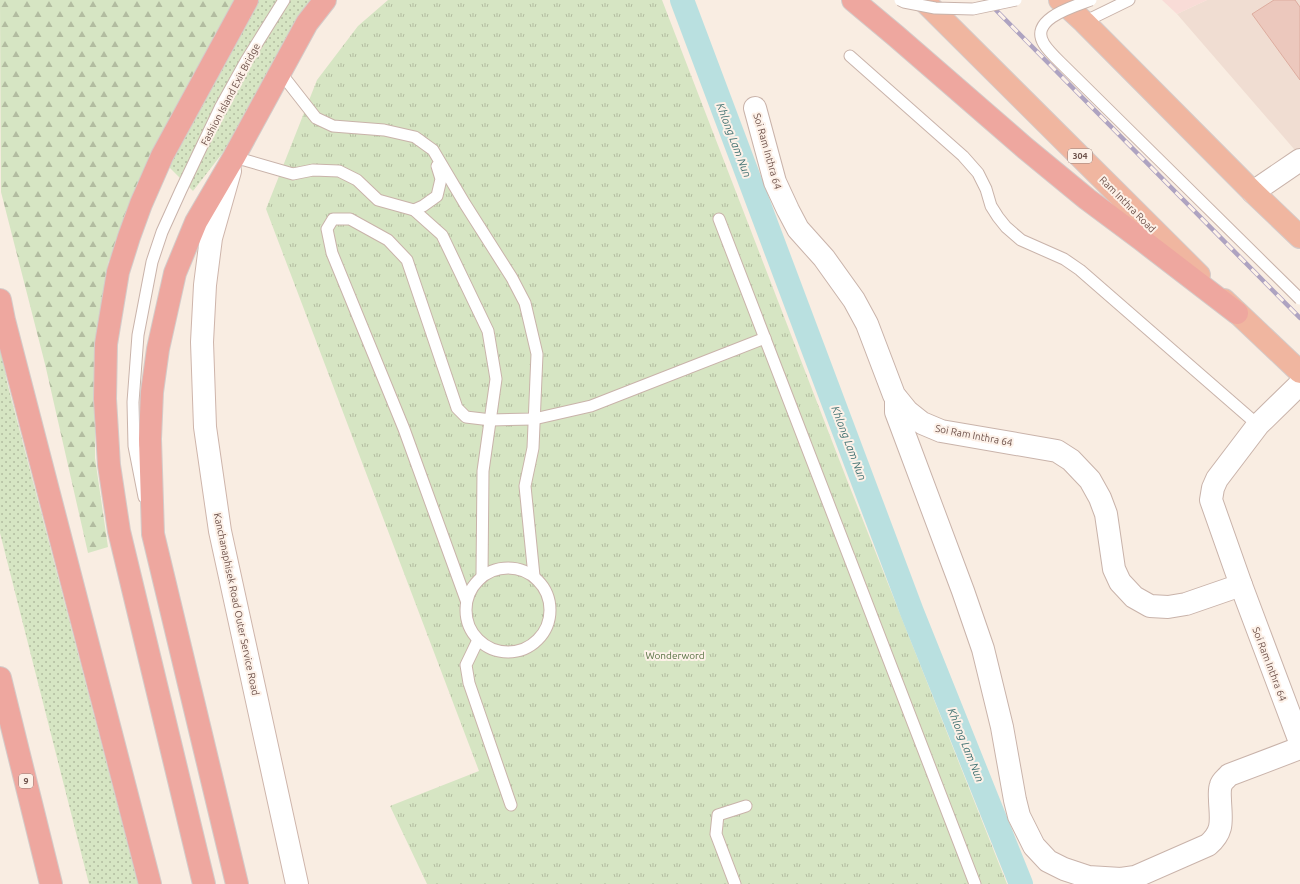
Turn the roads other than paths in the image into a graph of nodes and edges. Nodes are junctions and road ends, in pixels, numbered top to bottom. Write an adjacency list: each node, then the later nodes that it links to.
1 (247, 0): 45 (highway)
2 (284, 0): 32 (lane, Fashion Island Exit Bridge)
3 (325, 0): 13 (highway)
4 (853, 0): 24 (highway)
5 (900, 0): 7 (lane, bridge)
6 (923, 0): 24 (highway, Ram Inthra Road / 304)
7 (1016, 0)
8 (1060, 0): 11 (highway)
9 (1091, 0): 22 (lane, bridge)
10 (1129, 0): 11 (lane)
11 (1084, 22): 18 (highway)
12 (850, 56): 31 (lane)
13 (280, 72): 15 (lane); 16 (highway)
14 (756, 108): 28 (street, Soi Ram Inthra 64)
15 (433, 150): 19 (lane); 29 (lane)
16 (234, 157): 19 (lane); 32 (highway); 47 (street, Kanchanaphisek Road Outer Service Road)
17 (1300, 160): 18 (street)
18 (1253, 192): 21 (highway)
19 (414, 210): 30 (lane)
20 (719, 219): 25 (lane)
21 (1300, 237)
22 (1300, 299)
23 (0, 300): 44 (highway)
24 (1237, 313): 26 (highway, Ram Inthra Road / 304)
25 (765, 338): 29 (lane); 49 (lane)
26 (1300, 372)
27 (1300, 384): 31 (street, Soi Ram Inthra 64)
28 (896, 398): 35 (street, Soi Ram Inthra 64); 40 (street)
29 (534, 418): 30 (lane); 34 (lane)
30 (491, 420): 33 (lane); 36 (lane)
31 (1258, 425): 35 (street, Soi Ram Inthra 64)
32 (153, 534): 46 (highway)
33 (482, 576): 34 (lane); 36 (lane)
34 (534, 576): 37 (lane)
35 (1241, 585): 39 (street, Soi Ram Inthra 64)
36 (466, 600): 37 (lane)
37 (478, 640): 41 (lane)
38 (0, 678): 43 (highway, 9)
39 (1300, 742)
40 (1300, 748)
41 (511, 805)
42 (746, 806): 48 (lane)
43 (51, 884)
44 (150, 884)
45 (204, 884)
46 (237, 884)
47 (297, 884)
48 (735, 884)
49 (974, 884)

